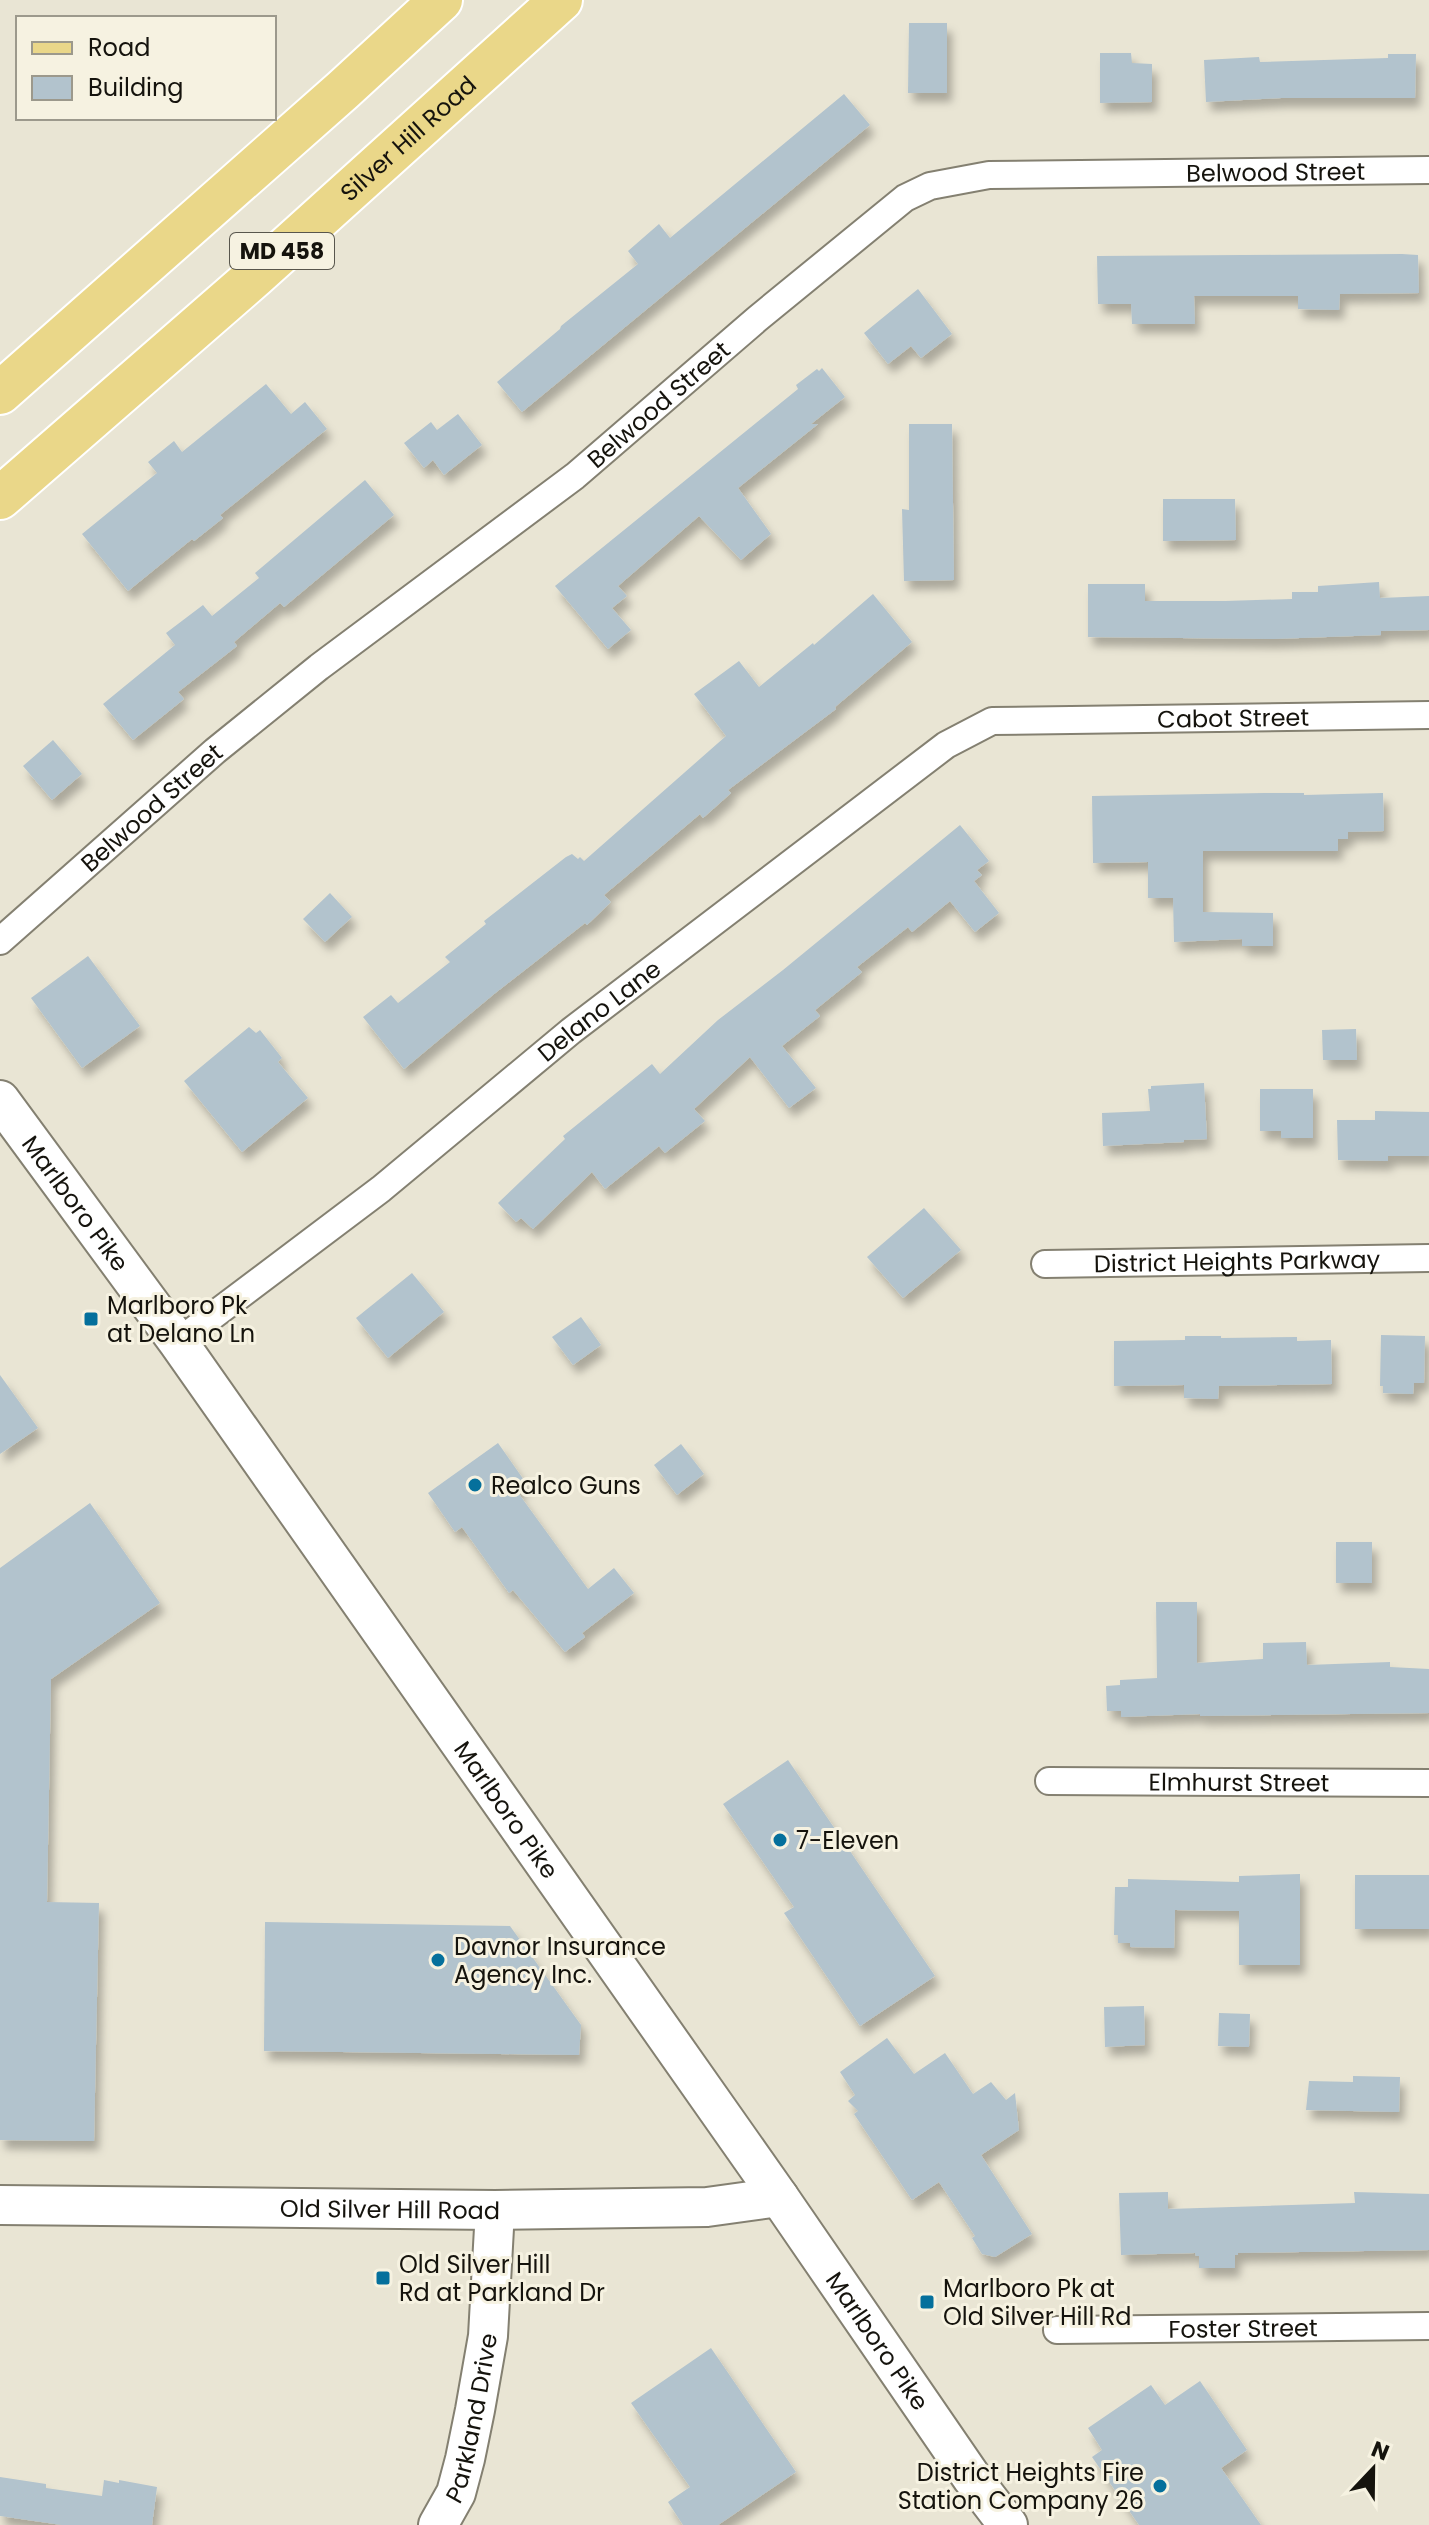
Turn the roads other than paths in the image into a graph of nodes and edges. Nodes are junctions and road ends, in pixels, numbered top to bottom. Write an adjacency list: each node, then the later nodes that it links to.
1 (441, 0): 4 (main road, MD 458)
2 (561, 0): 5 (main road, Silver Hill Road / MD 458)
3 (1429, 170): 8 (street, Belwood Street)
4 (0, 393)
5 (0, 498)
6 (1429, 715): 7 (street, Cabot Street)
7 (1038, 720): 12 (street, Delano Lane)
8 (0, 941)
9 (0, 1100): 12 (main road, Marlboro Pike)
10 (1429, 1258): 11 (street, District Heights Parkway)
11 (1045, 1264)
12 (178, 1342): 15 (main road, Marlboro Pike)
13 (1049, 1781): 14 (street, Elmhurst Street)
14 (1429, 1783)
15 (779, 2197): 17 (main road, Old Silver Hill Road); 21 (main road, Marlboro Pike)
16 (0, 2205): 17 (main road, Old Silver Hill Road)
17 (495, 2210): 20 (main road, Parkland Drive)
18 (1429, 2326): 19 (street, Foster Street)
19 (1057, 2330)
20 (438, 2525)
21 (1008, 2525)

